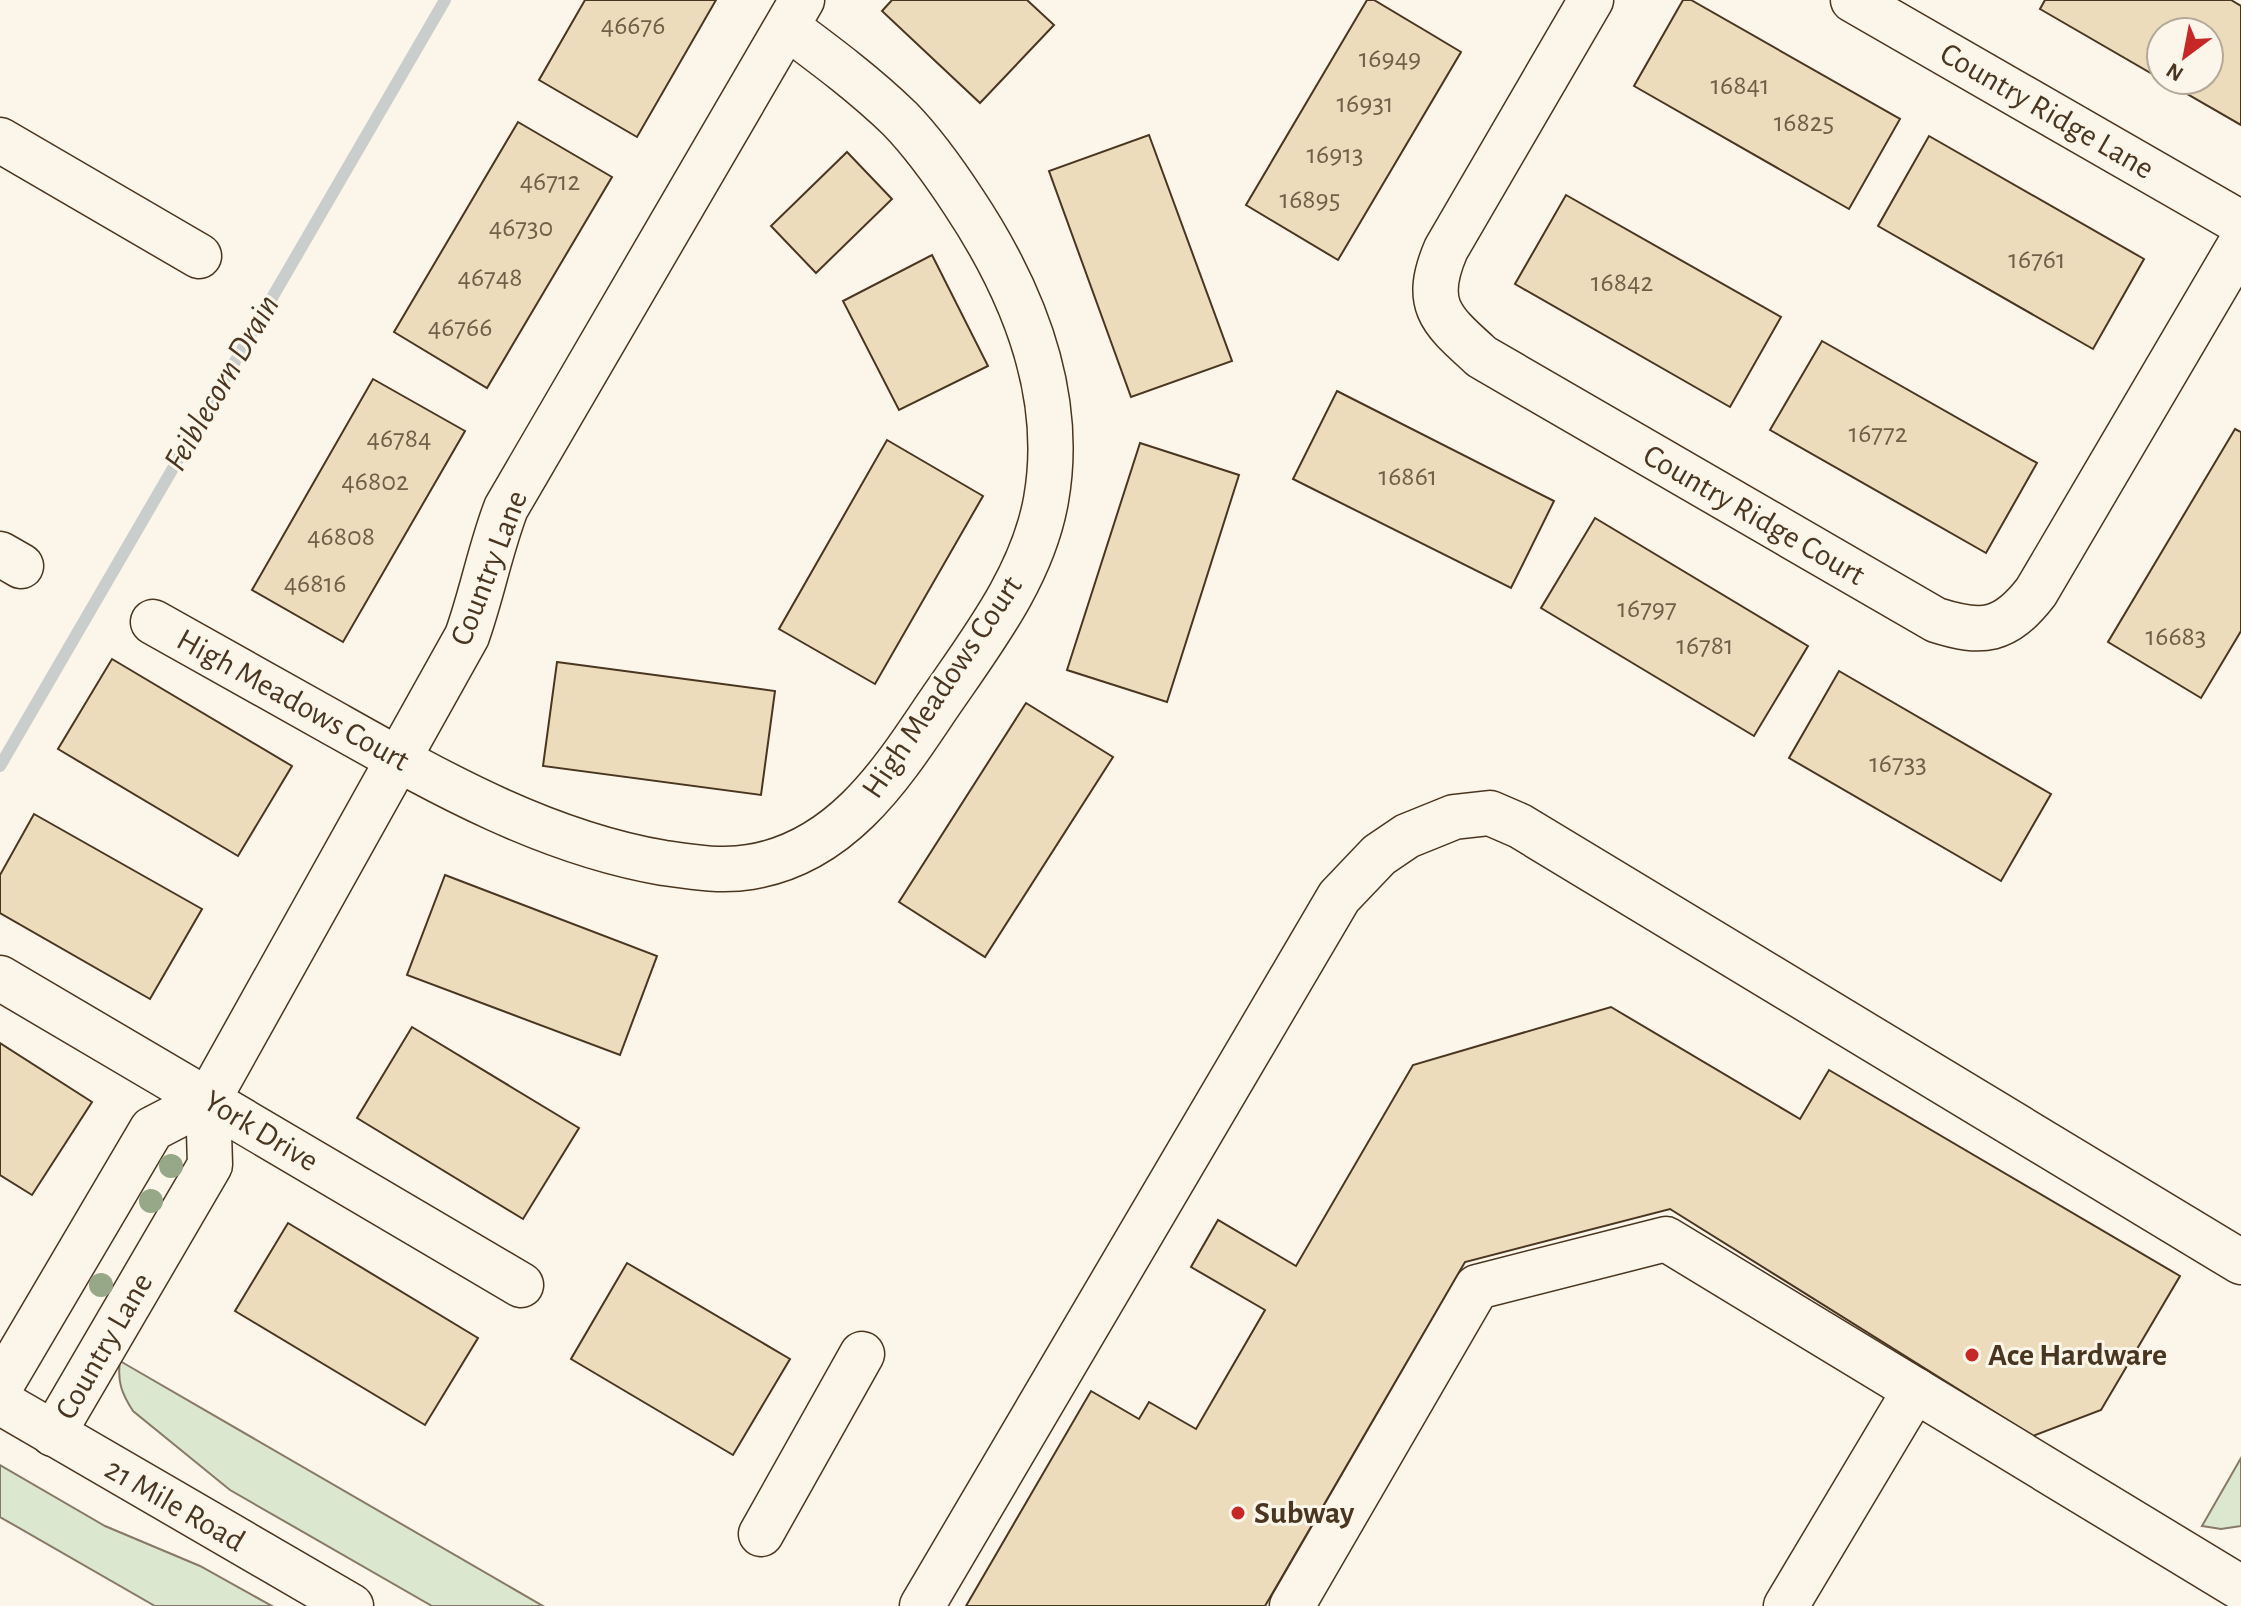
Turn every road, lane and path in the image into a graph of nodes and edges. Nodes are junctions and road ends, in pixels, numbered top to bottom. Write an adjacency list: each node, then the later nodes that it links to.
1 (1591, 0): 6 (street, Country Ridge Court)
2 (1853, 0): 5 (street, Country Ridge Lane)
3 (794, 13): 9 (street, Country Lane); 9 (street, High Meadows Court)
4 (0, 140): 7 (street)
5 (2241, 223)
6 (2241, 243)
7 (199, 256)
8 (153, 622): 9 (street, High Meadows Court)
9 (398, 759): 11 (street, Country Lane)
10 (0, 978): 11 (street, York Drive)
11 (208, 1100): 12 (street); 13 (street, Country Lane); 15 (street, York Drive)
12 (97, 1222): 13 (street, Country Lane); 17 (street)
13 (156, 1258): 20 (street, Country Lane)
14 (2241, 1262): 24 (street)
15 (521, 1285)
16 (862, 1354): 21 (street)
17 (0, 1387)
18 (1915, 1390): 22 (street); 25 (street); 26 (street)
19 (0, 1402): 20 (street, 21 Mile Road)
20 (53, 1434): 23 (street, 21 Mile Road)
21 (761, 1534)
22 (2241, 1588)
23 (351, 1606)
24 (922, 1606)
25 (1292, 1606)
26 (1786, 1606)

